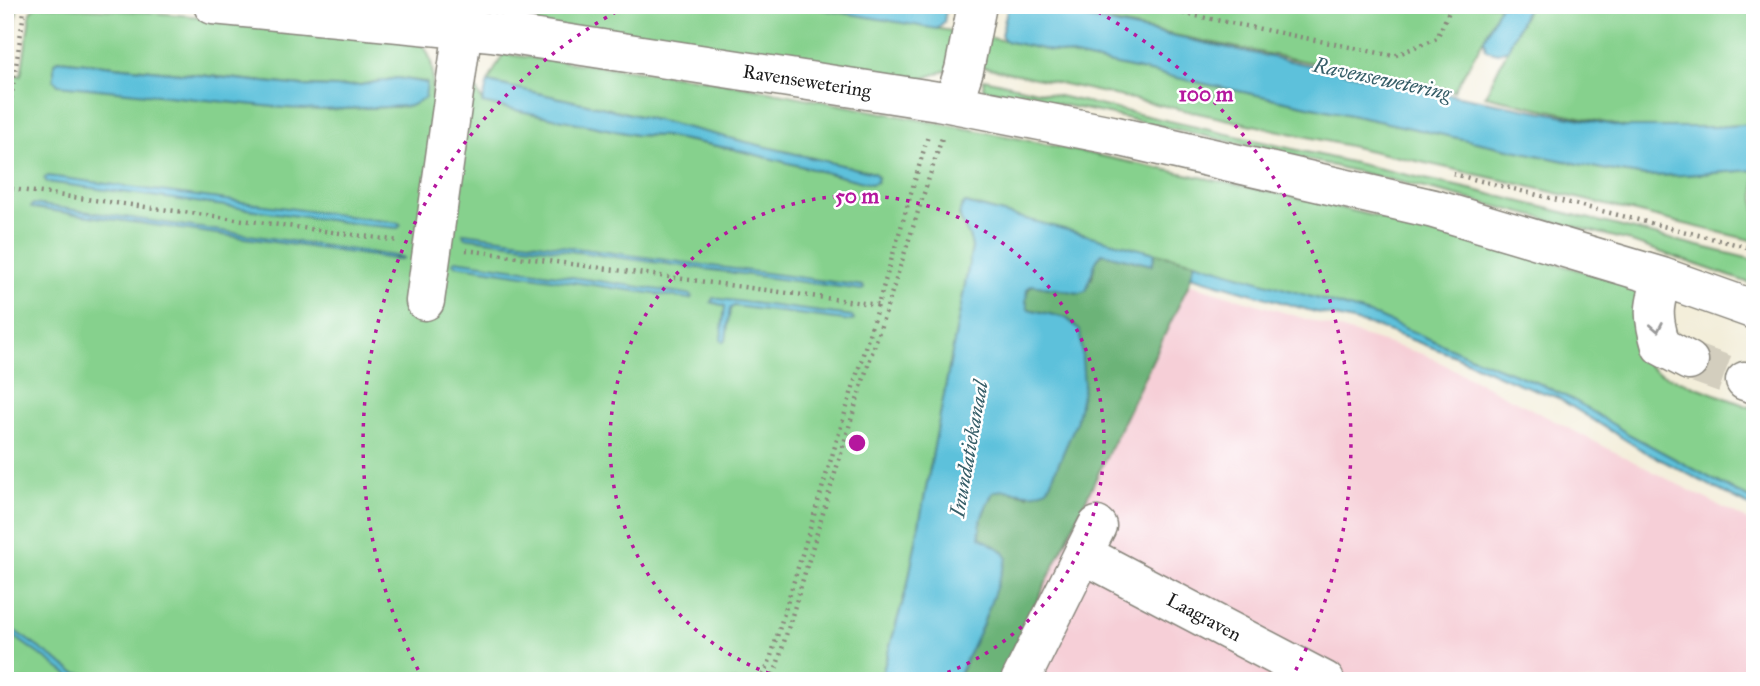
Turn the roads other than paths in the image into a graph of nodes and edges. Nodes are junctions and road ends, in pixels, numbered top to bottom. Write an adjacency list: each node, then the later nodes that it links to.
1 (213, 5): 3 (street, Ravensewetering)
2 (977, 5): 4 (street)
3 (463, 28): 4 (street, Ravensewetering); 6 (street)
4 (945, 103): 5 (street, Ravensewetering)
5 (1662, 277): 7 (street, Ravensewetering); 8 (street, one-way to 8)
6 (425, 301)
7 (1755, 310)
8 (1689, 361)
9 (1020, 681): 10 (street, Laagraven)
10 (1325, 681)

